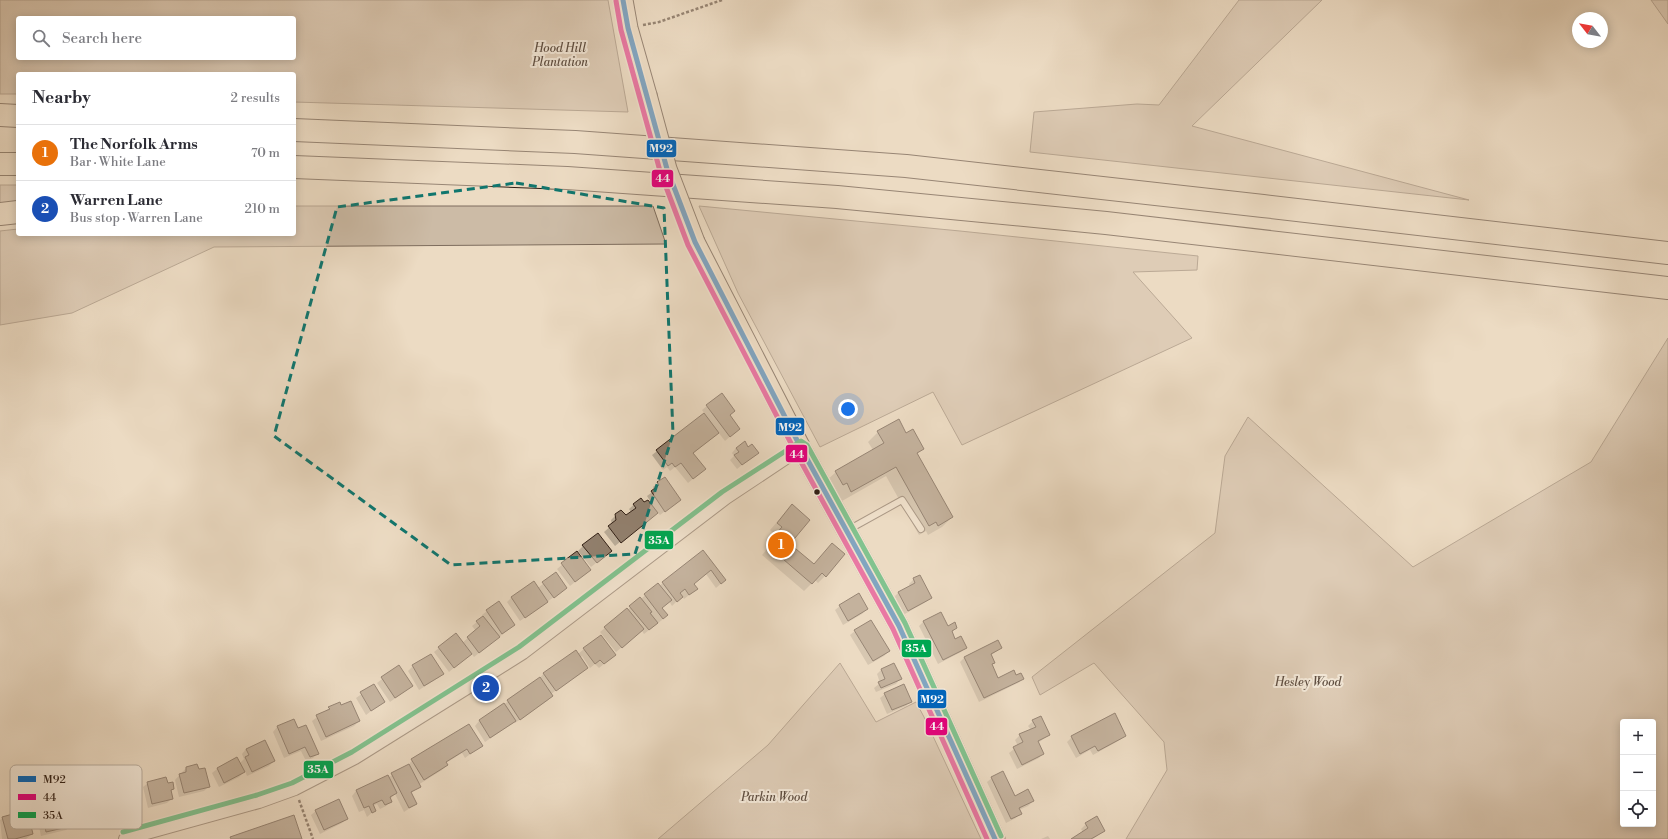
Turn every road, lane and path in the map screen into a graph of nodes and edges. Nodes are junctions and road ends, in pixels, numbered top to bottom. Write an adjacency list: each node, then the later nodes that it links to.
1 (623, 0): 3 (main road)
2 (722, 0): 3 (path)
3 (628, 28): 18 (main road, bridge)
4 (0, 115): 5 (highway)
5 (16, 116)
6 (0, 130): 7 (highway)
7 (16, 130)
8 (296, 130): 16 (highway)
9 (0, 164): 10 (highway)
10 (16, 164)
11 (296, 167): 12 (highway)
12 (472, 174): 13 (highway); 17 (highway)
13 (296, 179)
14 (16, 212): 15 (highway)
15 (0, 214)
16 (1668, 254)
17 (1668, 288)
18 (801, 448): 20 (main road); 21 (street)
19 (921, 529): 20 (lane)
20 (847, 531): 24 (main road)
21 (295, 789): 22 (street); 23 (path)
22 (125, 839)
23 (313, 839)
24 (995, 839)

